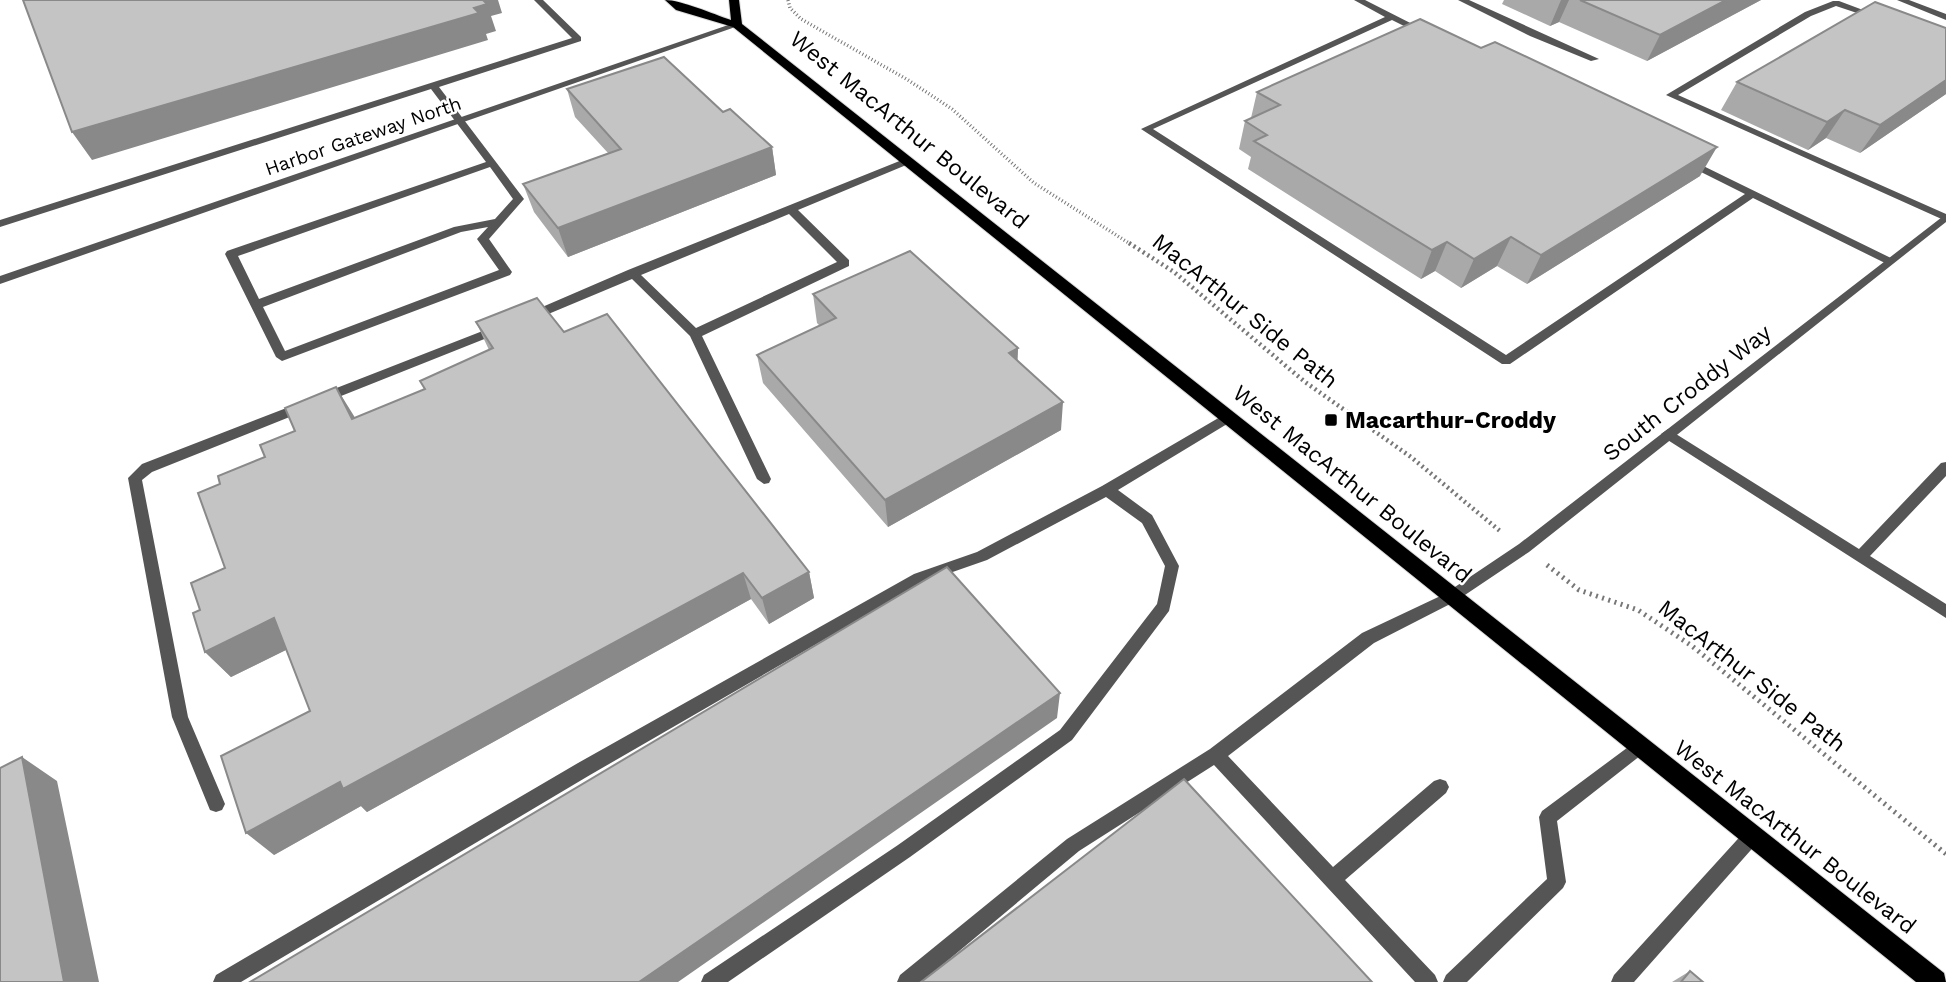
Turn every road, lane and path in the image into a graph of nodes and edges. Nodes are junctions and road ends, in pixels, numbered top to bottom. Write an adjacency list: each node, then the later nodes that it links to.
1 (538, 0): 14 (street)
2 (670, 0): 11 (main road, West MacArthur Boulevard)
3 (734, 0): 11 (main road)
4 (788, 0): 34 (path, MacArthur Side Path)
5 (1357, 0): 8 (street)
6 (1462, 0): 13 (street)
7 (1901, 0): 9 (street)
8 (1392, 17): 12 (street); 19 (street)
9 (1946, 17)
10 (1886, 20): 21 (street)
11 (737, 25): 15 (street, Harbor Gateway North); 17 (main road, West MacArthur Boulevard)
12 (1430, 36)
13 (1594, 59)
14 (433, 85): 15 (street); 23 (street)
15 (460, 121): 18 (street); 26 (street, Harbor Gateway North)
16 (1678, 157): 19 (street)
17 (907, 161): 20 (street); 29 (main road, West MacArthur Boulevard)
18 (492, 163): 22 (street); 27 (street)
19 (1753, 193): 24 (street)
20 (791, 209): 25 (street); 28 (street)
21 (1945, 217): 24 (street, South Croddy Way)
22 (500, 221): 27 (street); 27 (street)
23 (0, 224)
24 (1889, 260): 30 (street, South Croddy Way)
25 (632, 273): 28 (street); 41 (street)
26 (0, 280)
27 (256, 305)
28 (695, 334): 32 (street)
29 (1227, 418): 33 (street); 36 (main road, West MacArthur Boulevard)
30 (1668, 435): 34 (street, South Croddy Way); 35 (street)
31 (1946, 467): 35 (street)
32 (764, 479)
33 (1107, 490): 45 (street); 46 (street)
34 (1524, 548): 36 (street, South Croddy Way); 43 (path, MacArthur Side Path)
35 (1860, 557): 37 (street)
36 (1451, 597): 38 (main road, West MacArthur Boulevard); 39 (street, South Croddy Way)
37 (1946, 612)
38 (1639, 747): 42 (main road, West MacArthur Boulevard); 49 (street)
39 (1216, 755): 44 (street); 47 (street, South Croddy Way)
40 (1440, 788): 44 (street)
41 (216, 804)
42 (1752, 836): 50 (street); 51 (main road, West MacArthur Boulevard)
43 (1946, 854)
44 (1332, 880): 48 (street)
45 (223, 982)
46 (710, 982)
47 (907, 982)
48 (1427, 982)
49 (1454, 982)
50 (1621, 982)
51 (1935, 982)

